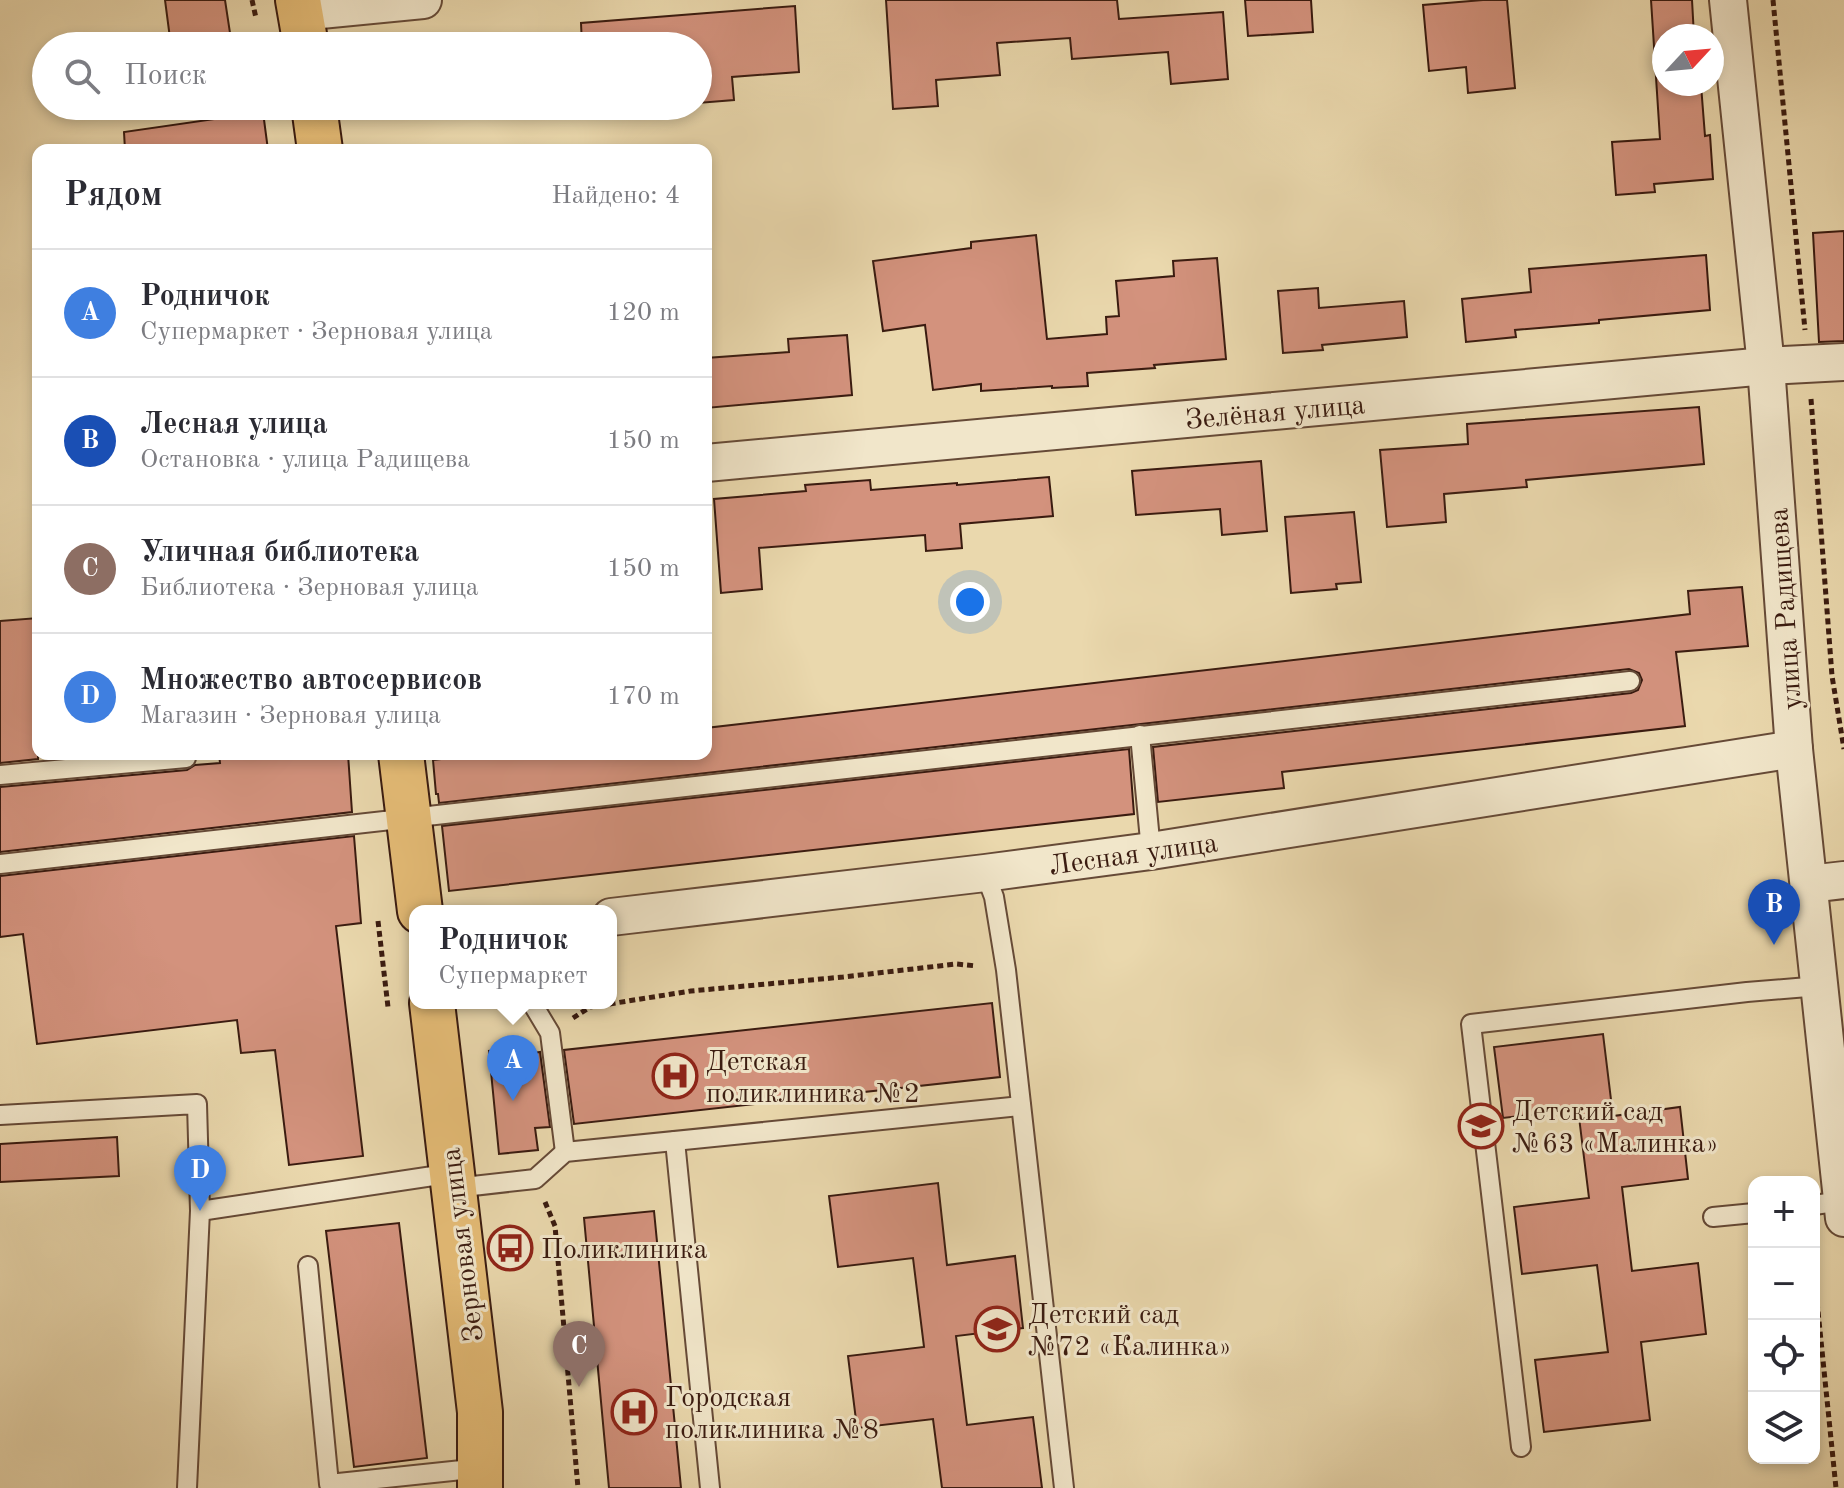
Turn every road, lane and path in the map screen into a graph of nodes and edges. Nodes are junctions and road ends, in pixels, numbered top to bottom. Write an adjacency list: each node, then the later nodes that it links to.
1 (423, 0): 3 (street)
2 (1728, 0): 7 (street, улица Радищева)
3 (301, 19)
4 (316, 120): 5 (main road)
5 (319, 144)
6 (1844, 362): 7 (street, Зелёная улица)
7 (1766, 366): 8 (street, Зелёная улица); 11 (street, улица Радищева)
8 (712, 462)
9 (1630, 681): 10 (lane)
10 (1140, 735): 15 (lane); 16 (lane)
11 (1794, 749): 16 (street, Лесная улица); 20 (street, улица Радищева)
12 (164, 760): 14 (lane)
13 (402, 760): 15 (main road)
14 (0, 775)
15 (409, 817): 17 (lane); 21 (main road)
16 (1151, 851): 18 (street, Лесная улица)
17 (0, 864)
18 (985, 873): 22 (street, Лесная улица); 23 (lane)
19 (1844, 880): 20 (street)
20 (1809, 884): 24 (street, улица Радищева)
21 (419, 905)
22 (617, 916)
23 (1006, 970): 25 (path); 31 (lane)
24 (1820, 986): 30 (street, улица Радищева); 43 (lane)
25 (617, 1003)
26 (433, 1009): 36 (main road, Зерновая улица)
27 (536, 1009): 29 (lane)
28 (587, 1009): 29 (path)
29 (550, 1033): 34 (lane)
30 (1835, 1049): 37 (street, улица Радищева)
31 (1021, 1106): 33 (lane); 48 (lane)
32 (0, 1115): 38 (lane)
33 (675, 1141): 34 (lane); 47 (lane)
34 (565, 1152): 35 (lane)
35 (535, 1179): 36 (lane); 46 (path)
36 (454, 1180): 38 (lane); 44 (main road, Зерновая улица)
37 (1833, 1208)
38 (200, 1211): 45 (lane)
39 (1748, 1214): 40 (lane)
40 (1713, 1217)
41 (308, 1266): 44 (lane)
42 (1819, 1320): 49 (path)
43 (1521, 1447)
44 (481, 1478)
45 (187, 1488)
46 (578, 1488)
47 (710, 1488)
48 (1064, 1488)
49 (1836, 1488)

